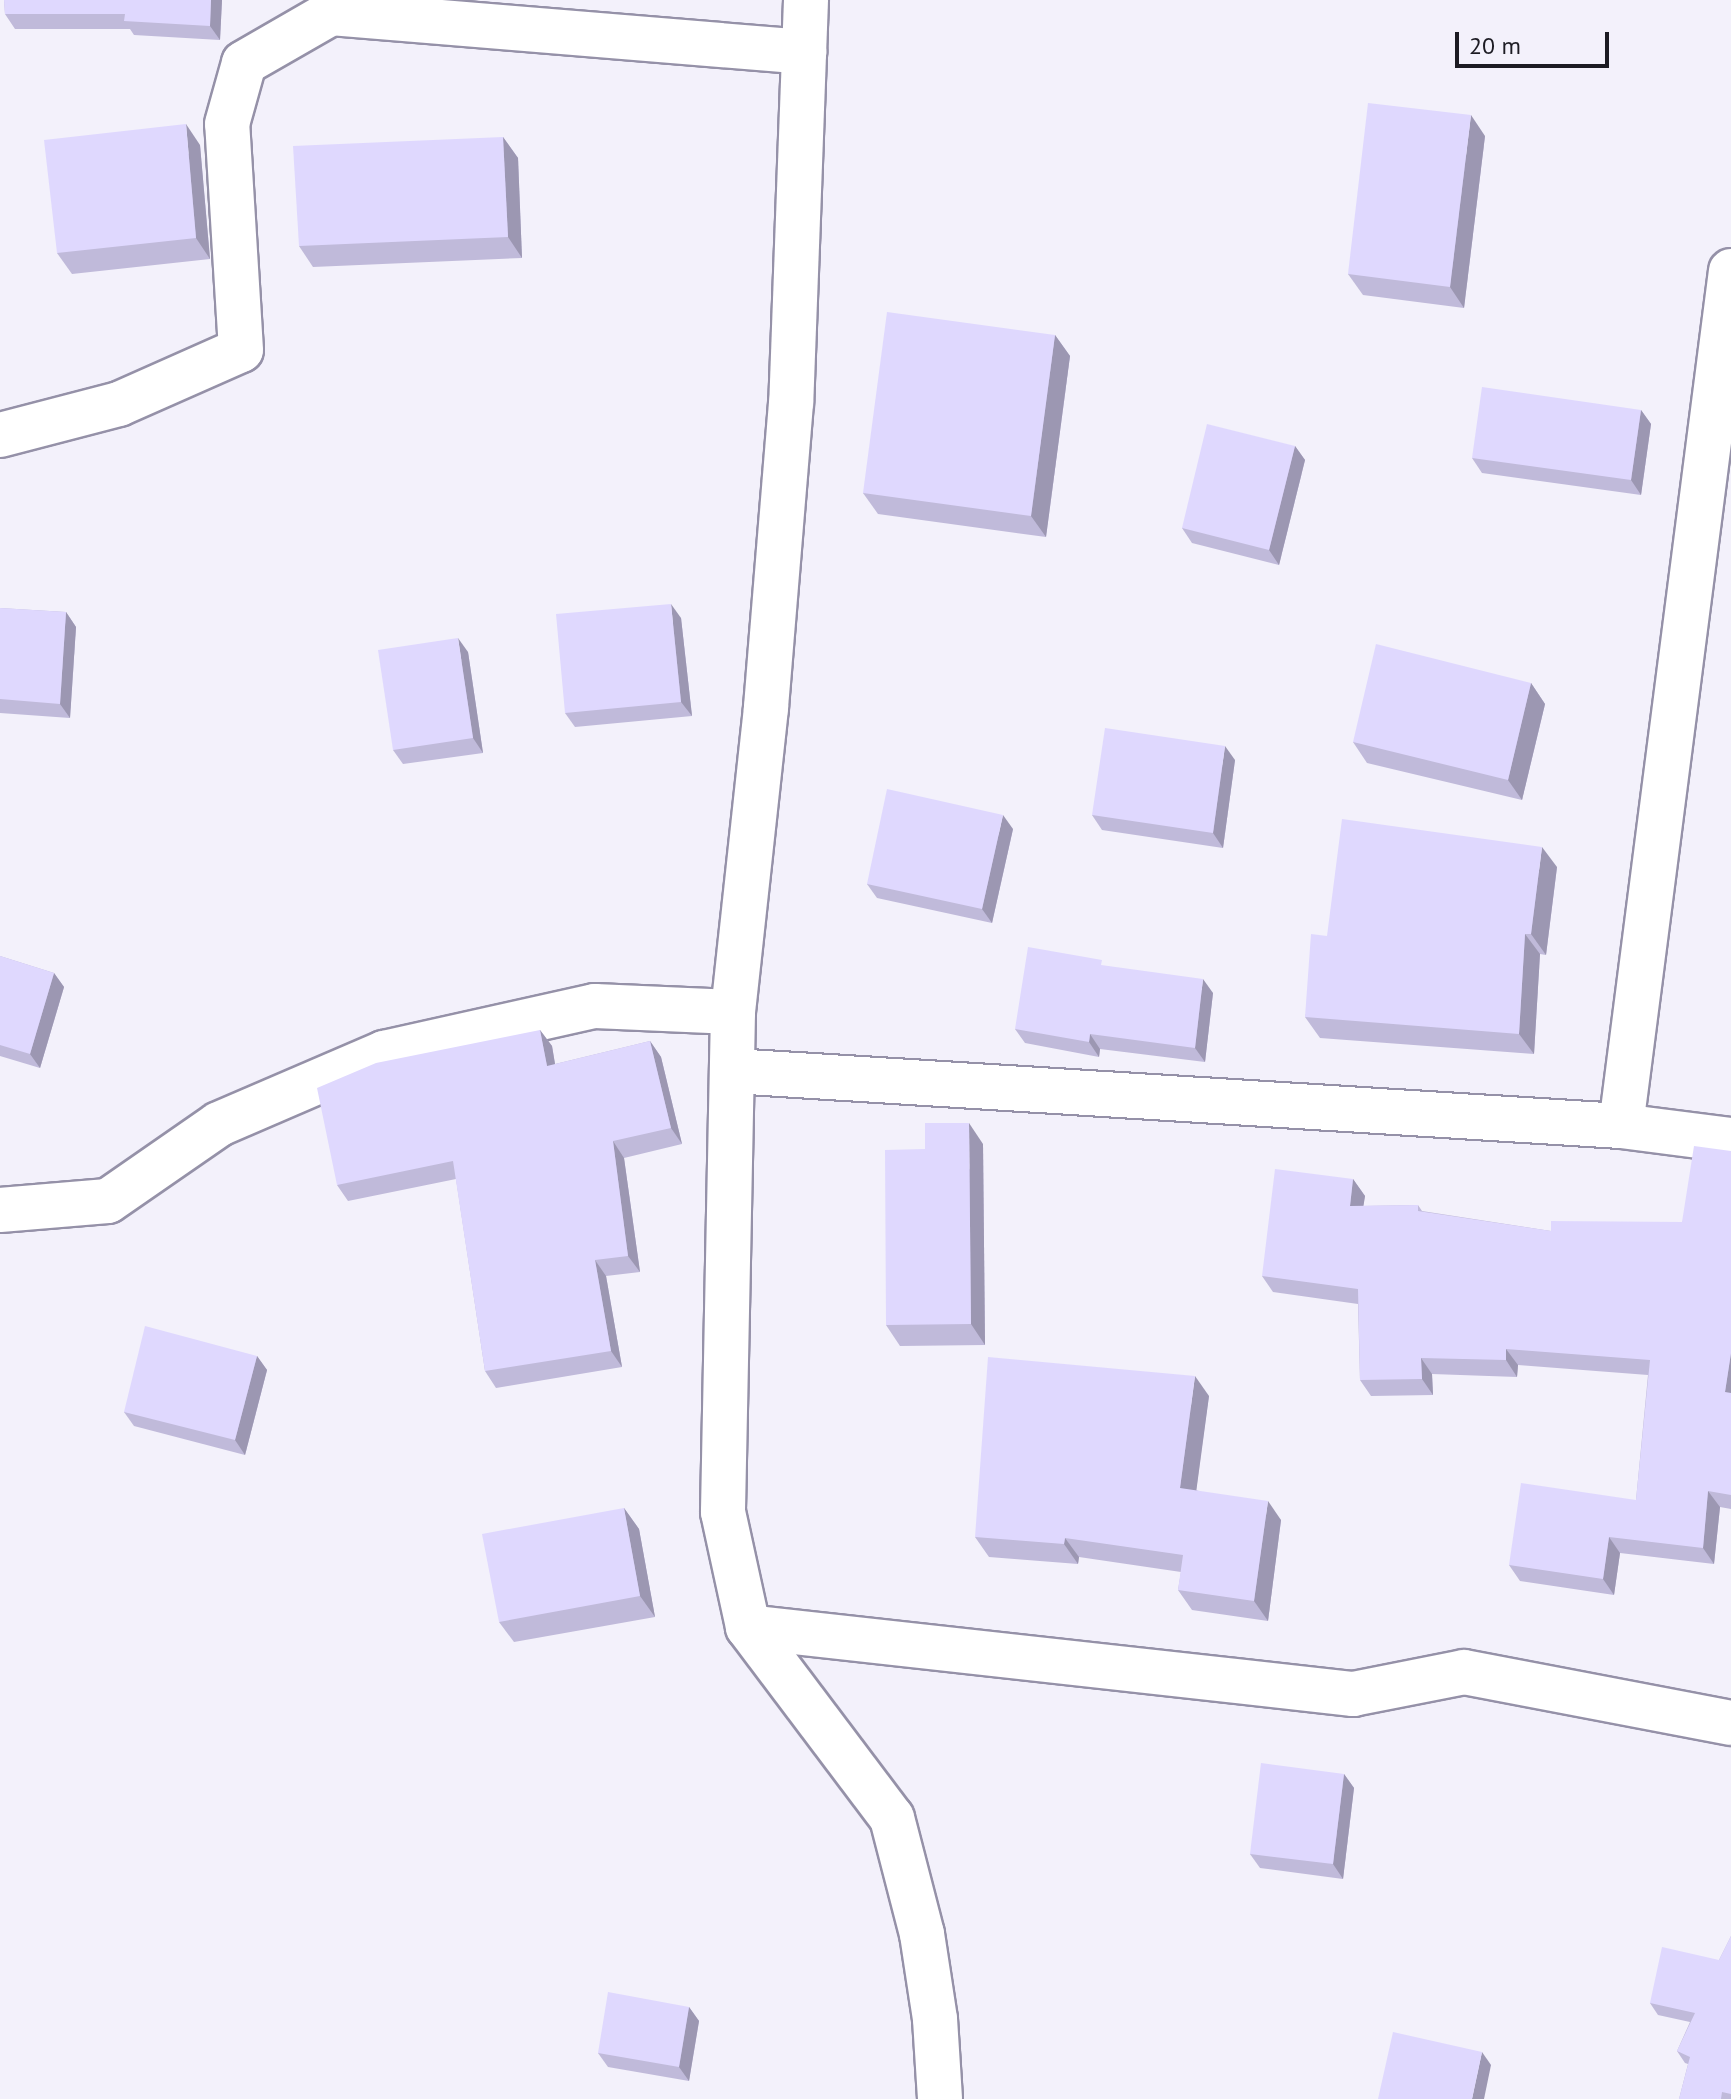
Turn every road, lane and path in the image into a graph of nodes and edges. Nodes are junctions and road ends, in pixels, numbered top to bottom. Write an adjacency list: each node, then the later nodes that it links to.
1 (806, 0): 2 (street)
2 (804, 52): 4 (street); 5 (street)
3 (1731, 271): 7 (street)
4 (0, 435)
5 (733, 1012): 6 (street); 9 (street)
6 (732, 1071): 7 (street); 10 (street)
7 (1621, 1126): 8 (street)
8 (1731, 1140)
9 (0, 1210)
10 (748, 1627): 11 (street); 12 (street)
11 (1731, 1723)
12 (940, 2099)

